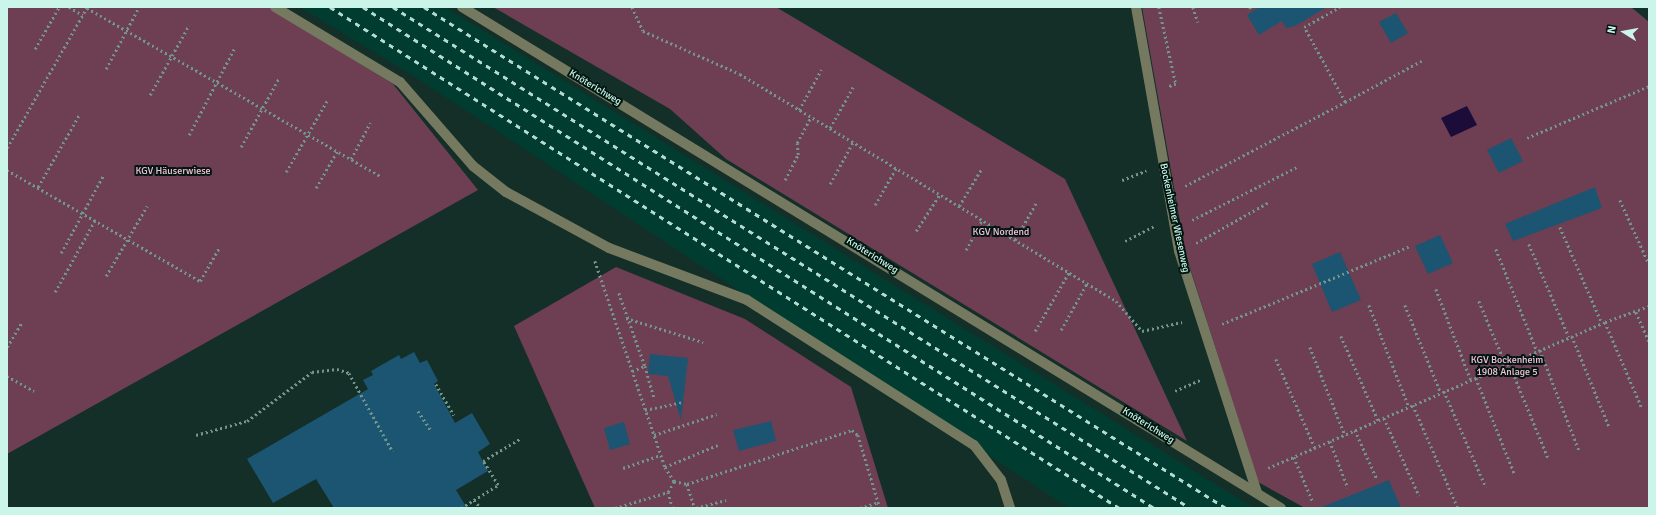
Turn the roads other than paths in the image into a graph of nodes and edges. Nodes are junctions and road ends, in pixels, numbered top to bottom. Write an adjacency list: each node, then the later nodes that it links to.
1 (275, 7): 5 (lane)
2 (462, 7): 4 (lane, Knöterichweg)
3 (1136, 7): 4 (lane, Bockenheimer Wiesenweg)
4 (1257, 493): 6 (lane, Knöterichweg)
5 (1010, 508)
6 (1280, 508)

